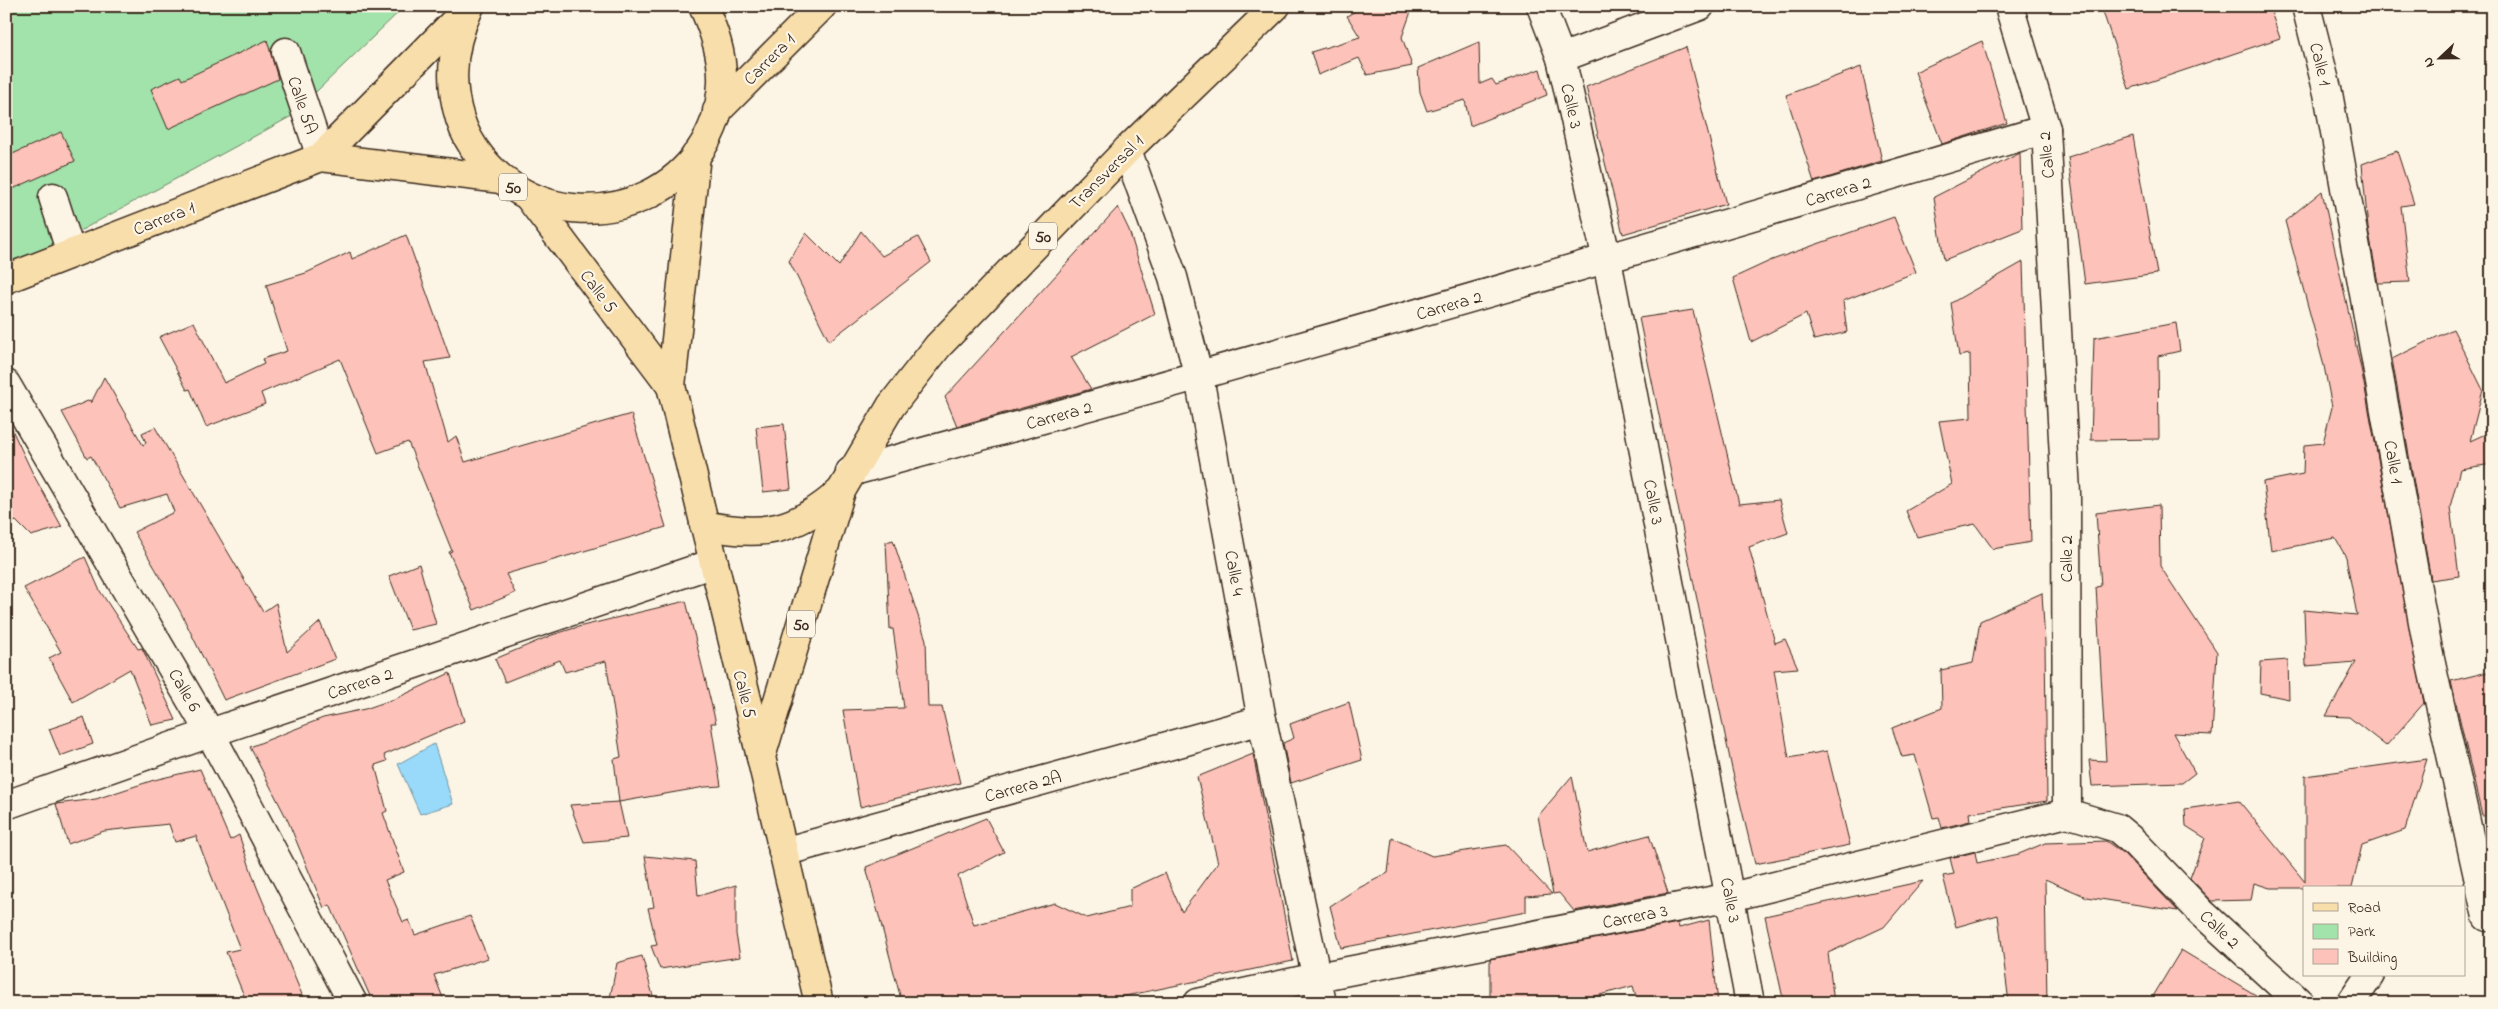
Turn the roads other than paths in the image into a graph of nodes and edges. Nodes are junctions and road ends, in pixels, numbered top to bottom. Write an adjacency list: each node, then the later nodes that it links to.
1 (703, 6): 11 (main road, 50)
2 (822, 6): 11 (main road, Carrera 1 / 50)
3 (1276, 6): 13 (main road, Transversal 1 / 50)
4 (1541, 6): 10 (street, Calle 3)
5 (1700, 6): 10 (street)
6 (2009, 6): 12 (street, Calle 2)
7 (2306, 6): 35 (street, Calle 1)
8 (470, 7): 15 (main road, Carrera 1); 16 (main road, 50)
9 (286, 52): 15 (street, Calle 5A)
10 (1561, 58): 20 (street, Calle 3)
11 (717, 111): 14 (main road, 50)
12 (2046, 129): 20 (street, Carrera 2); 32 (street, Calle 2)
13 (1127, 150): 22 (street, Calle 4); 25 (main road, Transversal 1 / 50)
14 (696, 155): 17 (main road, 50); 24 (main road, Calle 5 / 50)
15 (321, 157): 16 (main road, Carrera 1); 19 (main road, Carrera 1)
16 (501, 179): 17 (main road, 50)
17 (528, 196): 24 (main road, Calle 5 / 50)
18 (53, 197): 19 (street)
19 (71, 253): 21 (main road, Carrera 1)
20 (1607, 260): 22 (street, Carrera 2); 34 (street, Calle 3)
21 (6, 279)
22 (1199, 377): 25 (street, Carrera 2); 28 (street, Calle 4)
23 (6, 384): 29 (street, Calle 6)
24 (671, 386): 26 (main road, Calle 5 / 50)
25 (845, 482): 26 (main road, Transversal 1); 30 (main road, Transversal 1 / 50)
26 (704, 524): 27 (main road, Calle 5 / 50)
27 (714, 564): 29 (street, Carrera 2); 30 (main road, Calle 5 / 50)
28 (1262, 720): 33 (street, Carrera 2A); 37 (street, Calle 4)
29 (210, 733): 31 (street, Carrera 2); 38 (street, Calle 6)
30 (761, 757): 33 (main road, Calle 5 / 50)
31 (6, 805)
32 (2067, 813): 34 (street, Carrera 3); 42 (street, Calle 2)
33 (783, 852): 39 (main road, Calle 5 / 50)
34 (1731, 897): 37 (street, Carrera 3); 41 (street, Calle 3)
35 (2481, 917)
36 (2369, 976): 43 (street)
37 (1320, 990): 40 (street, Carrera 3)
38 (352, 1003)
39 (820, 1003)
40 (1198, 1003)
41 (1750, 1003)
42 (2300, 1003)
43 (2350, 1003)

